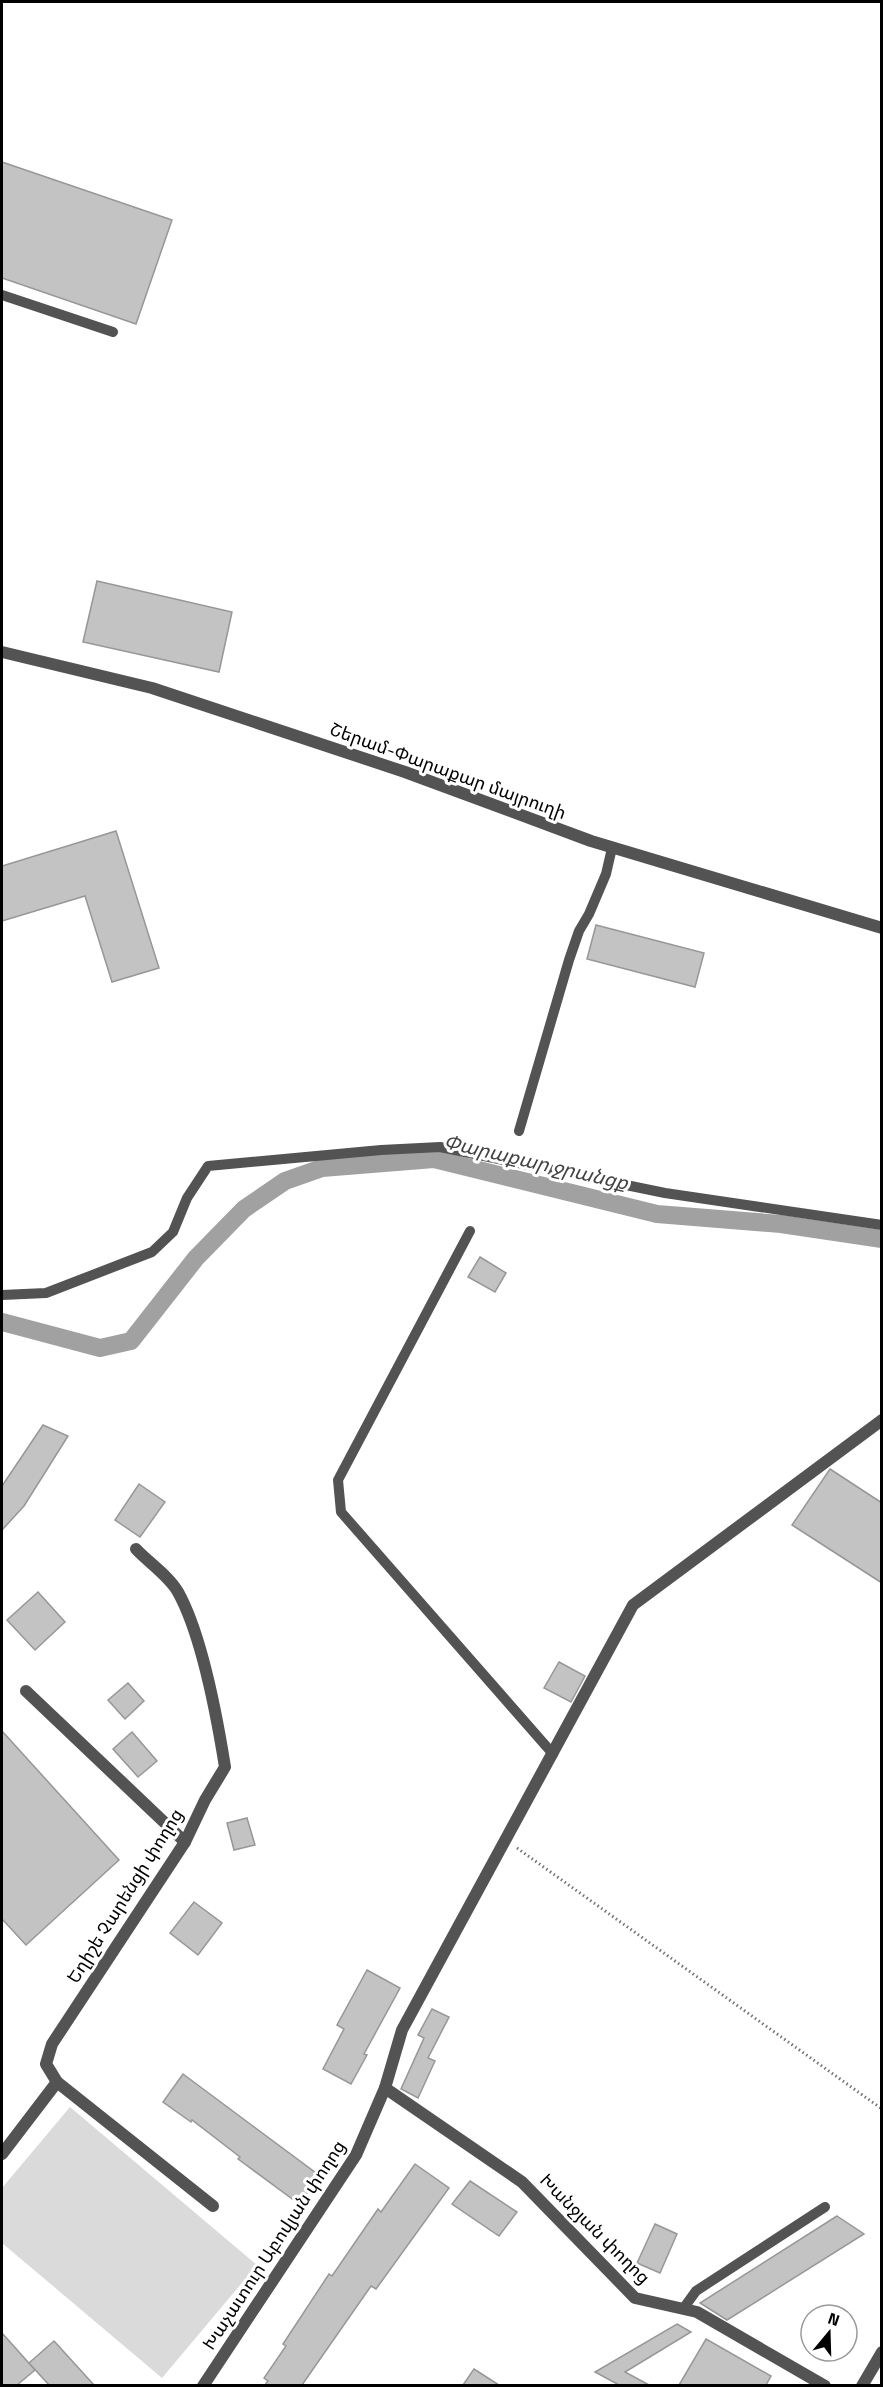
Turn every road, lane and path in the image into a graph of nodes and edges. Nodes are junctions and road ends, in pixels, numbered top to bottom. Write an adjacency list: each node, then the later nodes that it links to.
1 (2, 295): 2 (lane)
2 (113, 333)
3 (2, 652): 4 (street, Շերամ-Փարաքար մայրուղի)
4 (612, 848): 5 (street, Շերամ-Փարաքար մայրուղի); 6 (lane)
5 (882, 928)
6 (519, 1131)
7 (882, 1225): 9 (lane)
8 (470, 1231): 13 (lane)
9 (2, 1295)
10 (882, 1420): 13 (street, Խաչատուր Աբովյան փողոց)
11 (136, 1549): 15 (street, Եղիշե Չարենցի փողոց)
12 (26, 1691): 15 (street)
13 (554, 1754): 14 (street, Խաչատուր Աբովյան փողոց)
14 (506, 1840): 17 (street, Խաչատուր Աբովյան փողոց); 18 (path)
15 (185, 1842): 16 (street, Եղիշե Չարենցի փողոց)
16 (57, 2082): 19 (street); 20 (street)
17 (385, 2088): 22 (street, Խանջյան փողոց); 24 (street, Խաչատուր Աբովյան փողոց)
18 (882, 2109)
19 (2, 2154)
20 (213, 2206)
21 (825, 2206): 22 (lane)
22 (683, 2309): 25 (street, Խանջյան փողոց)
23 (882, 2352): 26 (street)
24 (203, 2385)
25 (825, 2385)
26 (862, 2385)

